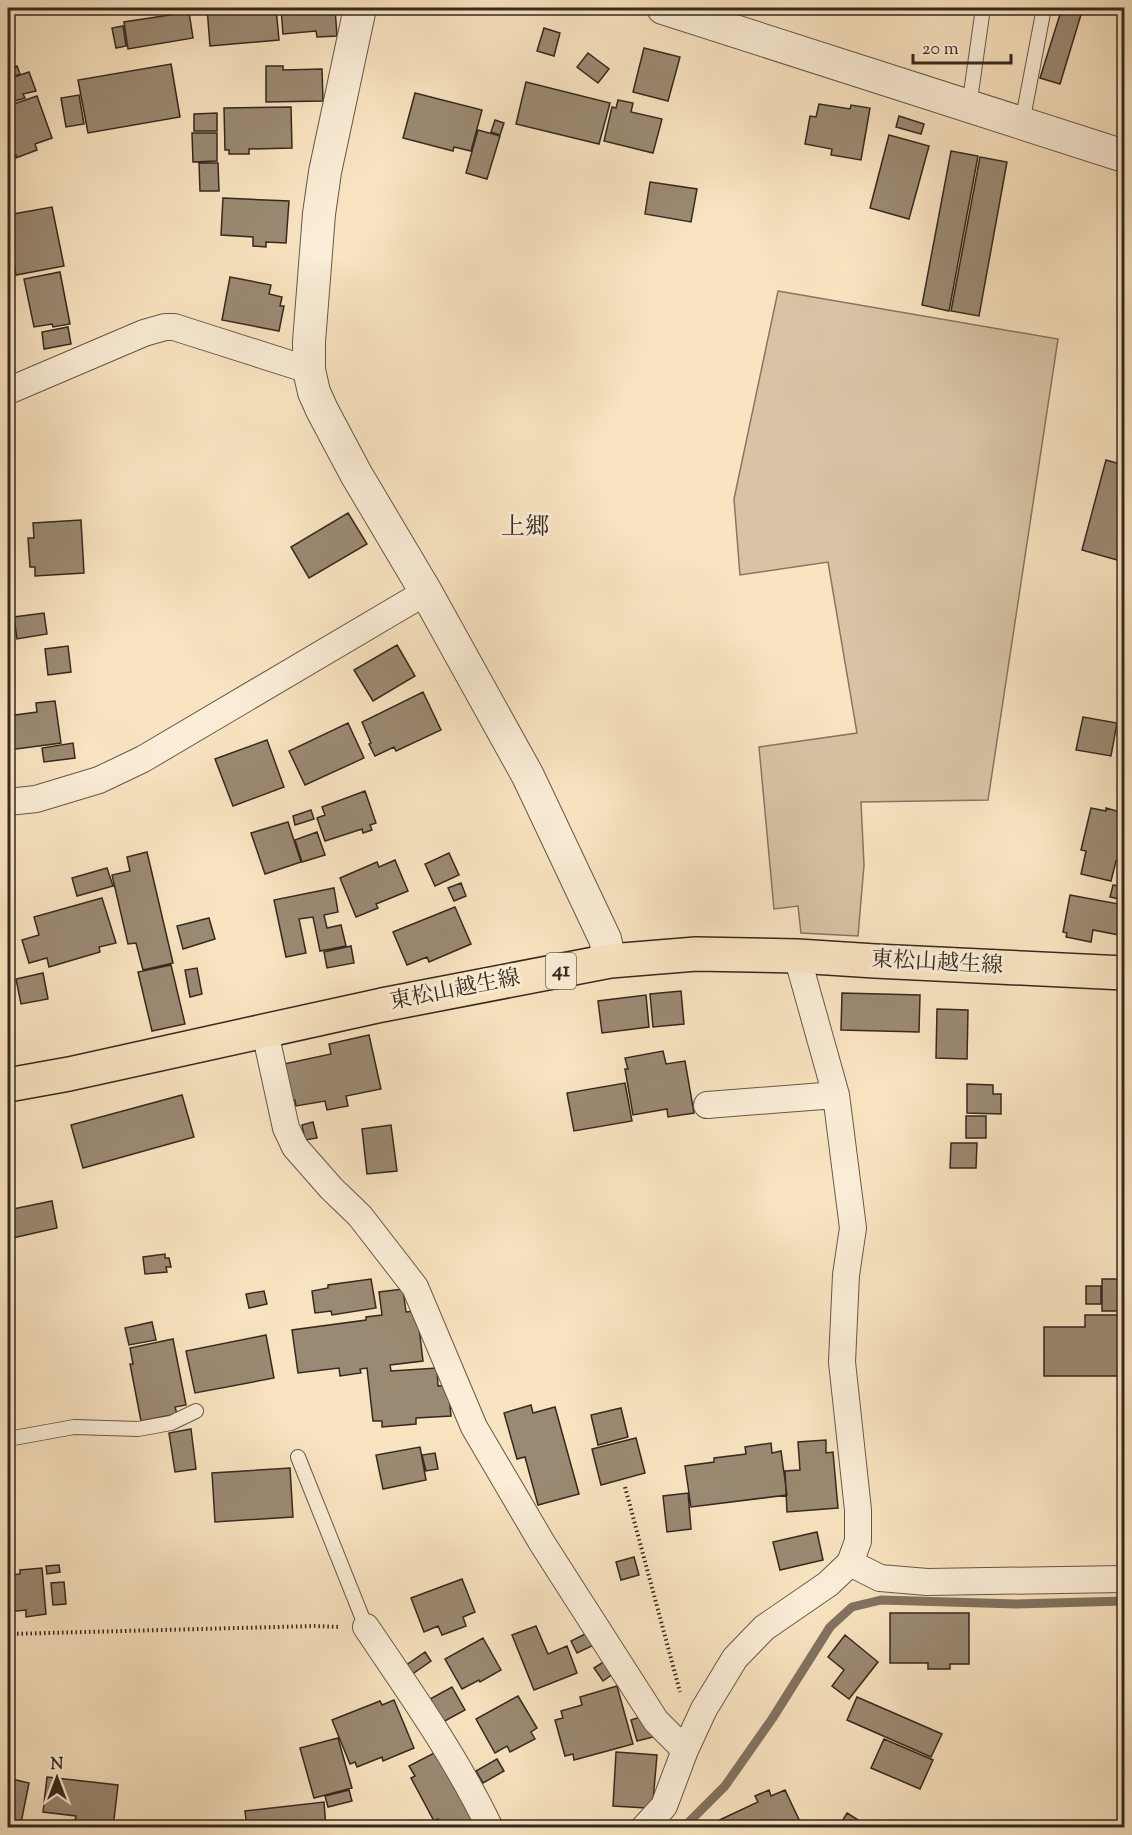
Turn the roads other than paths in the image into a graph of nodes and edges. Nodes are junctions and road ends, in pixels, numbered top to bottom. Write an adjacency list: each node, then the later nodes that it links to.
1 (360, 8): 8 (street)
2 (665, 8): 5 (street)
3 (983, 8): 5 (lane)
4 (1044, 8): 6 (lane)
5 (969, 107): 6 (street)
6 (1022, 123): 7 (street)
7 (1125, 156)
8 (309, 370): 9 (street); 10 (street)
9 (8, 391)
10 (426, 592): 11 (street); 13 (street)
11 (8, 802)
12 (797, 956): 13 (main road, 東松山越生線 / 41); 14 (main road, 東松山越生線 / 41); 17 (street)
13 (610, 962): 15 (main road, 東松山越生線 / 41)
14 (1125, 973)
15 (265, 1032): 16 (main road, 東松山越生線 / 41); 25 (street)
16 (8, 1085)
17 (836, 1095): 18 (street); 22 (street)
18 (707, 1104)
19 (196, 1411): 20 (lane)
20 (8, 1439)
21 (298, 1457): 24 (lane)
22 (850, 1563): 23 (street); 25 (street)
23 (1125, 1580)
24 (366, 1627): 26 (street)
25 (689, 1743): 27 (street)
26 (490, 1827)
27 (644, 1827)

